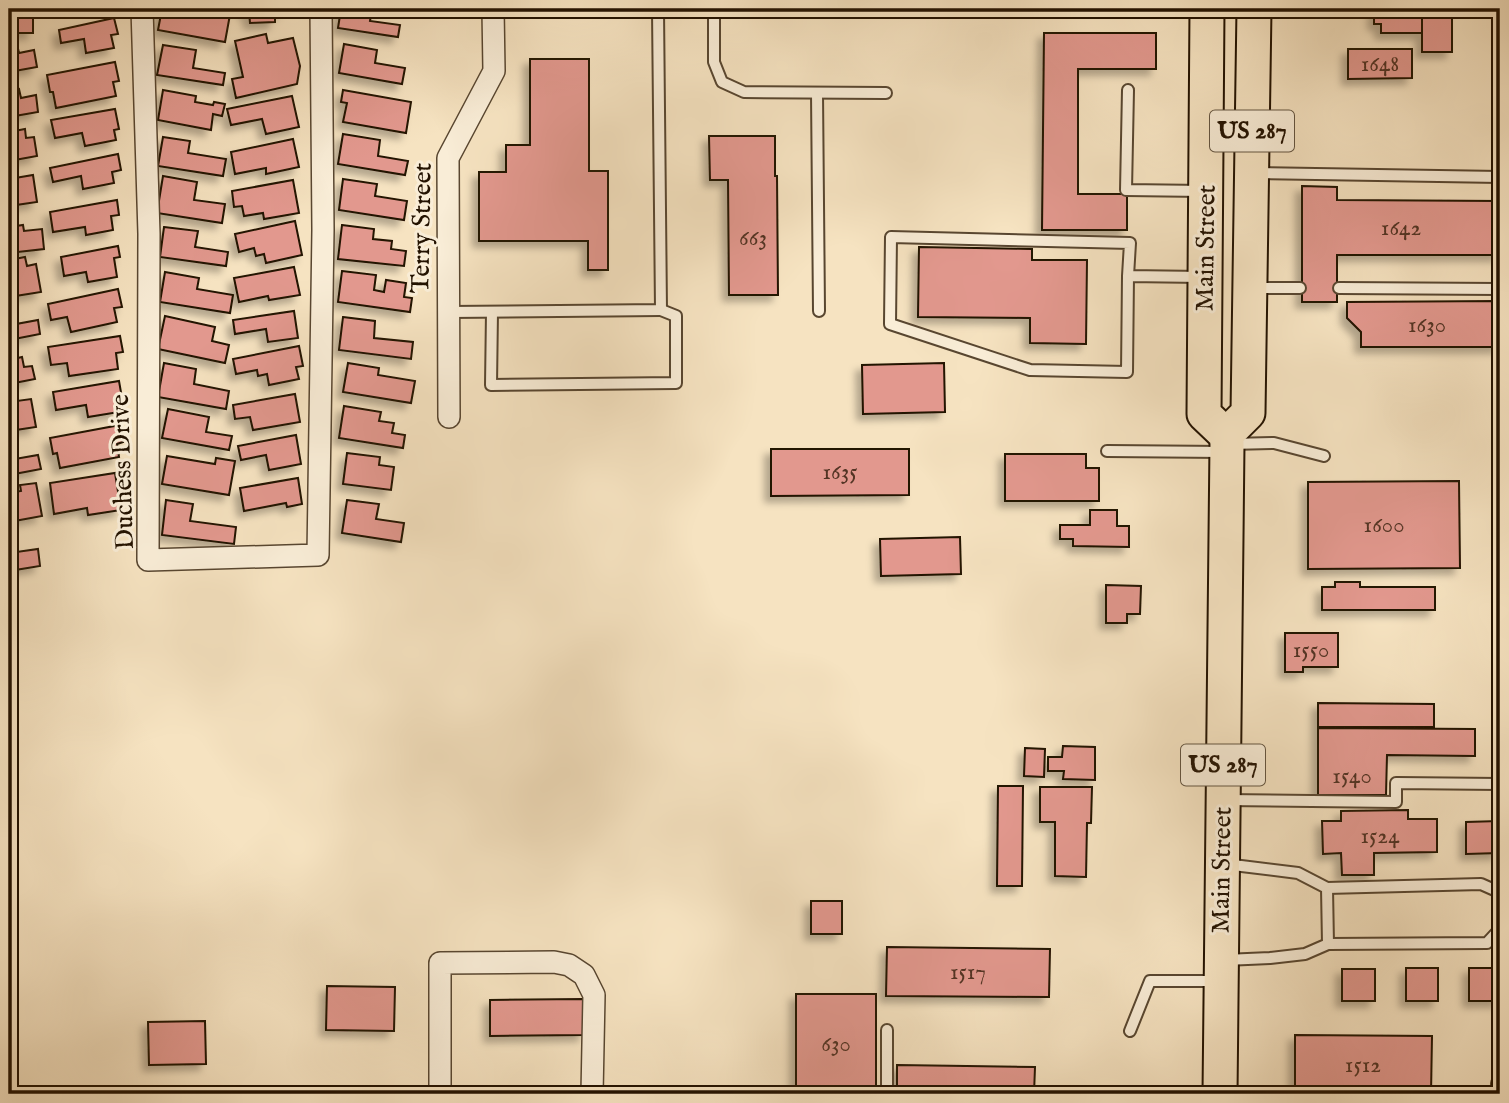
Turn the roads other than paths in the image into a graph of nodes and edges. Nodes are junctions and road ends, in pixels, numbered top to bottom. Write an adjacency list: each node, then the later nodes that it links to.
1 (142, 9): 2 (street, Duchess Drive)
2 (321, 9)
3 (493, 9): 4 (lane); 24 (street, Terry Street)
4 (543, 9): 9 (lane)
5 (673, 9): 9 (lane)
6 (714, 9): 11 (lane)
7 (1207, 9): 15 (highway, Main Street / US 287)
8 (1254, 9): 13 (highway, Main Street / US 287)
9 (658, 10): 22 (lane)
10 (1128, 90): 15 (lane)
11 (817, 93): 12 (lane); 23 (lane)
12 (886, 93)
13 (1252, 173): 14 (lane); 18 (highway, Main Street / US 287)
14 (1500, 177)
15 (1206, 191): 17 (highway, Main Street / US 287)
16 (1128, 276): 16 (lane); 17 (lane)
17 (1205, 277): 27 (highway, Main Street / US 287)
18 (1250, 288): 19 (lane); 27 (highway, Main Street / US 287)
19 (1300, 288)
20 (1339, 288): 21 (lane)
21 (1500, 289)
22 (661, 310): 25 (lane); 25 (lane)
23 (819, 311)
24 (449, 312): 25 (lane); 26 (street, Terry Street)
25 (492, 312)
26 (449, 417)
27 (1226, 444): 28 (lane); 29 (lane); 31 (highway, Main Street / US 287)
28 (1107, 452)
29 (1324, 456)
30 (1500, 785): 31 (lane)
31 (1223, 800): 32 (highway, Main Street / US 287)
32 (1222, 864): 33 (lane); 35 (highway, Main Street / US 287)
33 (1327, 888): 34 (lane); 34 (lane)
34 (1328, 944): 35 (lane)
35 (1221, 971): 37 (lane); 41 (highway, Main Street / US 287)
36 (887, 1030): 40 (lane)
37 (1130, 1031)
38 (440, 1094): 39 (street)
39 (592, 1094)
40 (887, 1094)
41 (1220, 1094)

